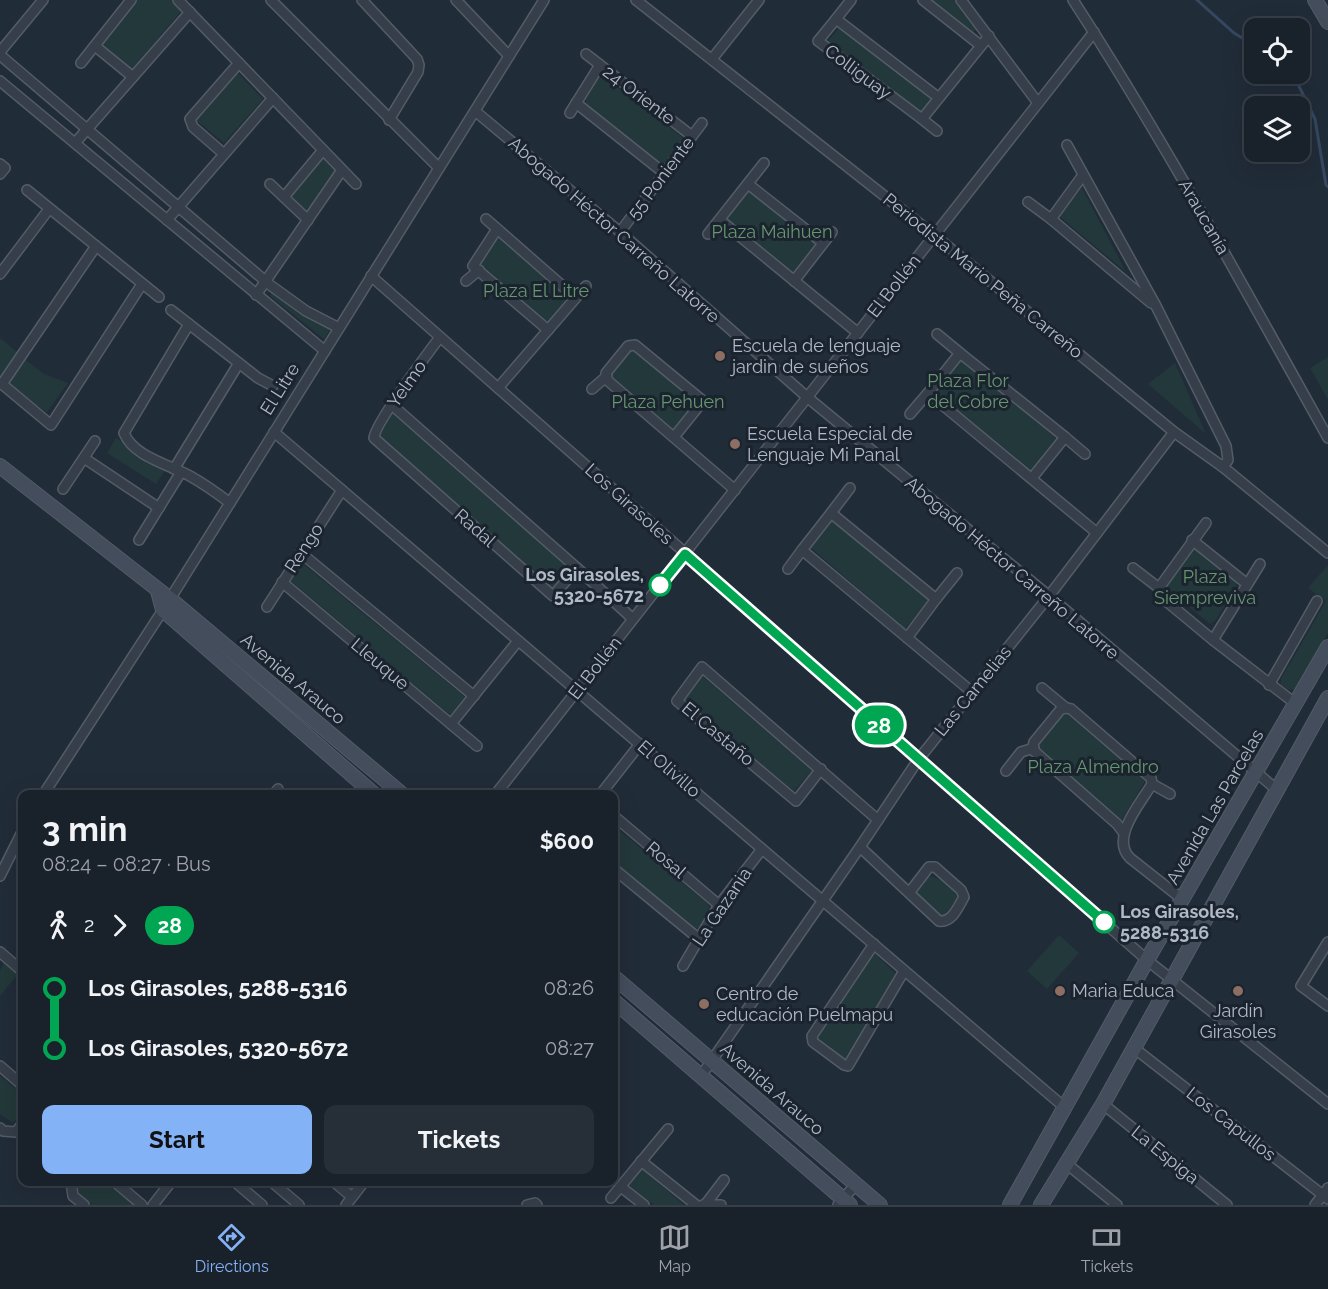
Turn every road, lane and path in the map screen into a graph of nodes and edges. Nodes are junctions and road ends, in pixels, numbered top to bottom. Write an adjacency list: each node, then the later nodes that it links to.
1 (43, 0): 22 (street)
2 (131, 0): 21 (street)
3 (178, 0): 15 (street)
4 (271, 0): 38 (street)
5 (362, 0): 38 (street)
6 (456, 0): 24 (street)
7 (544, 0): 24 (street, El Litre)
8 (636, 0): 25 (street, Periodista Mario Peña Carreño)
9 (759, 0): 25 (street)
10 (851, 0): 16 (street, Colliguay)
11 (923, 0): 20 (street)
12 (961, 0): 19 (street)
13 (1073, 0): 18 (street, Araucanía)
14 (1315, 0): 17 (street)
15 (190, 12): 27 (street); 29 (street)
16 (836, 19): 32 (street, Colliguay); 37 (street, Colliguay)
17 (1328, 22)
18 (1094, 32): 34 (street, El Bollén); 110 (street, Araucanía)
19 (989, 36): 20 (street); 34 (street)
20 (980, 45): 32 (street)
21 (95, 46): 26 (street); 29 (street)
22 (0, 54): 40 (street)
23 (586, 54): 28 (street, 24 Oriente)
24 (509, 56): 35 (street, El Litre)
25 (712, 59): 71 (street, Periodista Mario Peña Carreño)
26 (81, 63)
27 (239, 63): 31 (street); 46 (street)
28 (600, 65): 33 (street); 42 (street, 24 Oriente)
29 (133, 77): 40 (street)
30 (0, 81): 43 (street)
31 (273, 98): 45 (street); 46 (street)
32 (939, 98): 37 (street)
33 (576, 103): 36 (street); 51 (street)
34 (1038, 103): 71 (street, El Bollén)
35 (475, 111): 49 (street, El Litre); 68 (street, Abogado Héctor Carreño Latorre)
36 (570, 113)
37 (922, 119): 41 (street, Colliguay)
38 (389, 120): 49 (street)
39 (702, 123): 42 (street, 55 Poniente)
40 (86, 130): 43 (street); 60 (street)
41 (937, 131)
42 (692, 136): 51 (street, 55 Poniente)
43 (75, 143): 64 (street)
44 (1067, 145): 53 (street)
45 (323, 150): 50 (street); 58 (street)
46 (224, 154): 60 (street)
47 (764, 163): 56 (street)
48 (0, 164): 52 (street)
49 (439, 168): 76 (street, El Litre)
50 (342, 170): 55 (street); 65 (street)
51 (664, 173): 68 (street, 55 Poniente)
52 (0, 174)
53 (1083, 175): 63 (street); 85 (street)
54 (270, 184): 58 (street)
55 (356, 184)
56 (748, 184): 66 (street); 72 (street)
57 (27, 190): 61 (street)
58 (284, 197): 65 (street)
59 (1028, 201): 63 (street)
60 (178, 207): 64 (street); 77 (street)
61 (49, 209): 73 (street); 75 (street)
62 (486, 219): 67 (street)
63 (1051, 219): 85 (street)
64 (167, 220): 82 (street)
65 (308, 220): 77 (street)
66 (720, 220): 70 (street); 79 (street)
67 (497, 229): 74 (street); 84 (street)
68 (620, 232): 102 (street, Abogado Héctor Carreño Latorre)
69 (832, 232): 72 (street)
70 (708, 234)
71 (934, 235): 90 (street, El Bollén); 107 (street, Periodista Mario Peña Carreño)
72 (823, 243): 79 (street)
73 (96, 246): 80 (street); 97 (street)
74 (476, 268): 78 (street); 89 (street)
75 (0, 274)
76 (371, 276): 88 (street, El Litre); 92 (street, Los Girasoles)
77 (266, 281): 82 (street); 88 (street)
78 (466, 281)
79 (794, 281): 90 (street)
80 (142, 284): 83 (street); 97 (street)
81 (586, 286): 84 (street)
82 (256, 295): 93 (street)
83 (159, 297)
84 (575, 297): 89 (street)
85 (1156, 306): 115 (street)
86 (171, 309): 87 (street)
87 (189, 324): 95 (street); 116 (street)
88 (339, 327): 93 (street, El Litre)
89 (548, 330): 99 (street)
90 (858, 333): 102 (street, El Bollén)
91 (937, 334): 94 (street)
92 (440, 336): 99 (street, Los Girasoles); 103 (street, Yelmo)
93 (325, 351): 105 (street, El Litre)
94 (960, 353): 101 (street); 109 (street)
95 (239, 363): 98 (street); 116 (street)
96 (606, 375): 100 (street); 108 (street); 108 (street)
97 (1, 383)
98 (273, 386)
99 (498, 388): 132 (street, Los Girasoles)
100 (592, 389)
101 (928, 393): 104 (street); 117 (street)
102 (807, 397): 121 (street, El Bollén); 141 (street, Abogado Héctor Carreño Latorre)
103 (392, 405): 106 (street, Yelmo); 134 (street, Radal)
104 (910, 414)
105 (274, 432): 120 (street, El Olivillo); 122 (street, El Litre)
106 (374, 432): 134 (street, Radal)
107 (1174, 432): 115 (street, Periodista Mario Peña Carreño); 126 (street, Las Camelias)
108 (674, 437): 121 (street)
109 (1065, 437): 112 (street); 117 (street)
110 (1328, 438)
111 (95, 441): 113 (street)
112 (1085, 454)
113 (84, 458): 119 (street); 123 (street)
114 (0, 466): 144 (street, Avenida Arauco)
115 (1223, 467): 131 (street, Periodista Mario Peña Carreño)
116 (177, 470): 122 (street); 123 (street)
117 (1032, 478): 126 (street)
118 (850, 488): 124 (street)
119 (63, 489)
120 (342, 490): 130 (street, Rengo); 149 (street, El Olivillo)
121 (735, 490): 132 (street, El Bollén)
122 (230, 503): 144 (street, El Litre)
123 (159, 508): 127 (street)
124 (831, 513): 129 (street); 142 (street)
125 (1206, 523): 128 (street)
126 (1097, 532): 141 (street, Las Camelias)
127 (139, 540)
128 (1192, 540): 139 (street); 140 (street)
129 (802, 550): 135 (street); 147 (street)
130 (301, 553): 138 (street, Rengo); 155 (street, Lleuque)
131 (1328, 553)
132 (685, 554): 146 (street, El Bollén); 165 (street, Los Girasoles)
133 (1260, 564): 139 (street)
134 (577, 568): 146 (street, Radal)
135 (788, 568)
136 (1133, 568): 140 (street)
137 (957, 573): 142 (street)
138 (282, 582): 145 (street, Rengo); 159 (street, Lleuque)
139 (1246, 584): 148 (street)
140 (1159, 588): 148 (street)
141 (1048, 596): 154 (street, Las Camelias); 168 (street, Abogado Héctor Carreño Latorre)
142 (936, 599): 147 (street)
143 (1317, 601): 151 (street)
144 (166, 604): 170 (street, El Litre); 171 (street, Avenida Arauco); 172 (street, Avenida Arauco)
145 (267, 607)
146 (633, 620): 153 (street, El Bollén)
147 (907, 638): 154 (street)
148 (1213, 640): 151 (street)
149 (518, 641): 153 (street, El Olivillo); 155 (street)
150 (1328, 647): 157 (street, Avenida Las Parcelas)
151 (1269, 685): 157 (street)
152 (1042, 688): 158 (street)
153 (577, 691): 162 (street, El Olivillo); 173 (street, El Bollén)
154 (972, 692): 165 (street, Las Camelias)
155 (474, 696): 159 (street)
156 (1328, 698): 161 (street)
157 (1296, 704): 160 (street, Avenida Las Parcelas)
158 (1066, 708): 164 (street); 169 (street)
159 (451, 724): 163 (street, Lleuque)
160 (1283, 726): 161 (street); 168 (street, Avenida Las Parcelas)
161 (1306, 738): 175 (street)
162 (640, 744): 174 (street); 182 (street, El Olivillo)
163 (477, 746)
164 (1034, 748): 167 (street); 179 (street)
165 (918, 760): 178 (street, Las Camelias); 193 (street, Los Girasoles)
166 (821, 769): 166 (street, El Castaño); 178 (street, El Castaño)
167 (1006, 771)
168 (1255, 773): 175 (street, Abogado Héctor Carreño Latorre); 186 (street, Avenida Las Parcelas)
169 (1152, 784): 176 (street); 179 (street)
170 (46, 790)
171 (370, 790)
172 (397, 790)
173 (499, 790)
174 (604, 790)
175 (1277, 790): 199 (street)
176 (1170, 794)
177 (618, 819): 188 (street, Rosal)
178 (878, 820): 181 (street, Las Camelias)
179 (1123, 832): 186 (street)
180 (18, 840): 184 (street)
181 (860, 847): 185 (street); 187 (street, Las Camelias)
182 (762, 849): 187 (street, El Olivillo); 188 (street, La Gazania)
183 (618, 872): 189 (street)
184 (0, 876)
185 (909, 893): 185 (street)
186 (1182, 899): 193 (street, Avenida Las Parcelas)
187 (822, 900): 191 (street, El Olivillo); 203 (street, Las Camelias)
188 (719, 905): 189 (street, La Gazania)
189 (699, 939): 195 (street, La Gazania)
190 (1328, 942): 201 (street)
191 (874, 944): 197 (street, El Olivillo); 197 (street)
192 (3, 954): 194 (street); 196 (street)
193 (1147, 960): 199 (street, Los Girasoles); 209 (street, Avenida Las Parcelas)
194 (0, 966)
195 (683, 966)
196 (18, 967)
197 (904, 971): 209 (street, El Olivillo)
198 (618, 980): 203 (street, Avenida Arauco)
199 (1172, 981): 202 (street); 208 (street, Los Girasoles)
200 (618, 1004): 205 (street, Avenida Arauco)
201 (1328, 1006)
202 (1134, 1048): 207 (street); 225 (street, Los Capullos)
203 (711, 1060): 205 (street, Las Camelias); 216 (street, Avenida Arauco)
204 (0, 1066): 206 (street)
205 (701, 1076): 228 (street, Avenida Arauco)
206 (18, 1082)
207 (1103, 1104): 214 (street); 244 (street, La Espiga)
208 (1328, 1104)
209 (1064, 1107): 241 (street, Avenida Las Parcelas)
210 (0, 1128): 211 (street)
211 (18, 1129)
212 (668, 1129): 213 (street)
213 (641, 1161): 224 (street); 237 (street)
214 (1066, 1164): 242 (street); 243 (street)
215 (724, 1180): 238 (street)
216 (856, 1184): 228 (street); 240 (street, Avenida Arauco)
217 (71, 1186): 229 (street)
218 (120, 1186): 230 (street)
219 (168, 1186): 231 (street)
220 (240, 1186): 232 (street)
221 (277, 1186): 233 (street)
222 (337, 1186): 227 (street)
223 (361, 1186): 227 (street)
224 (621, 1186): 226 (street); 236 (street)
225 (1326, 1194): 245 (street)
226 (611, 1198)
227 (349, 1201)
228 (844, 1203)
229 (84, 1205)
230 (142, 1205)
231 (153, 1205)
232 (262, 1205)
233 (299, 1205)
234 (527, 1205): 235 (street)
235 (537, 1205)
236 (644, 1205)
237 (697, 1205): 238 (street)
238 (705, 1205): 239 (street)
239 (721, 1205)
240 (880, 1205)
241 (1010, 1205)
242 (1041, 1205)
243 (1117, 1205)
244 (1227, 1205)
245 (1315, 1205)

